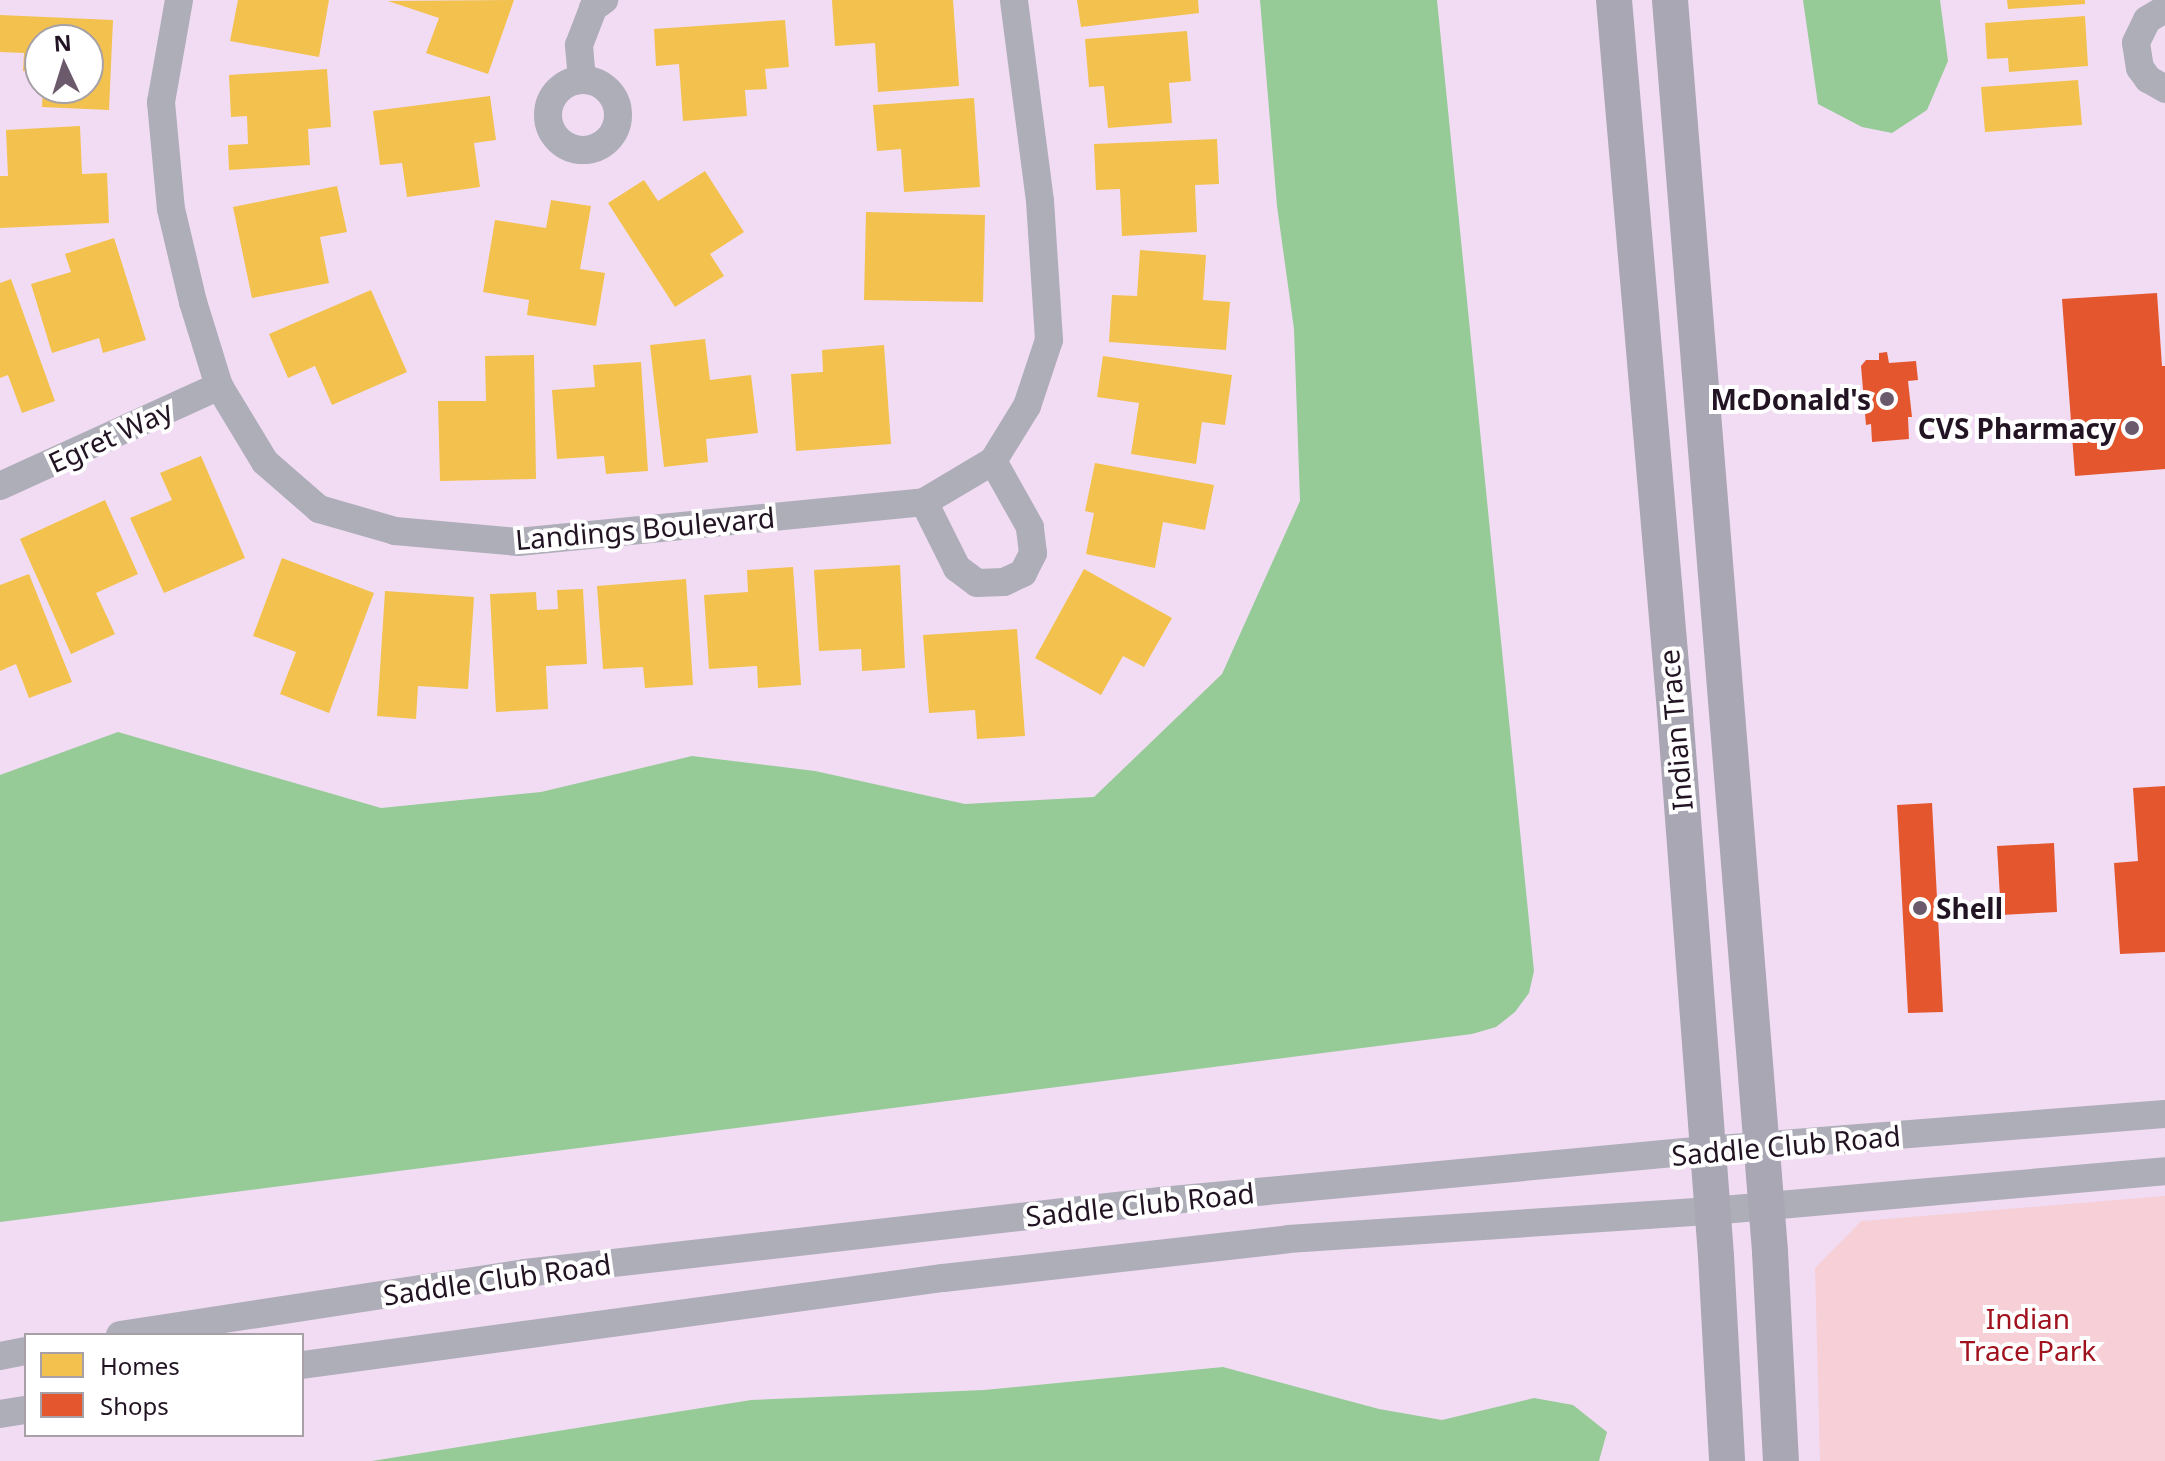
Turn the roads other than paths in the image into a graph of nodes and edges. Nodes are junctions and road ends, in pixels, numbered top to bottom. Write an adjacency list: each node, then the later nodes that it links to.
1 (179, 0): 9 (street, Landings Boulevard)
2 (604, 0): 7 (street)
3 (1014, 0): 10 (street, Landings Boulevard)
4 (1614, 0): 15 (main road, Indian Trace)
5 (1670, 0): 14 (main road, Indian Trace)
6 (2159, 7): 8 (street)
7 (582, 80)
8 (2165, 89)
9 (219, 386): 11 (street, Egret Way); 12 (street, Landings Boulevard)
10 (993, 461): 12 (street, Landings Boulevard); 12 (street)
11 (0, 486)
12 (924, 502)
13 (2165, 1114): 14 (street, Saddle Club Road)
14 (1761, 1147): 15 (street, Saddle Club Road); 17 (main road, Indian Trace)
15 (1706, 1150): 18 (main road, Indian Trace); 19 (street, Saddle Club Road)
16 (2165, 1171): 17 (street, Saddle Club Road)
17 (1766, 1207): 18 (street, Saddle Club Road); 26 (main road, Indian Trace)
18 (1711, 1211): 22 (street, Saddle Club Road); 25 (main road, Indian Trace)
19 (133, 1333)
20 (24, 1351): 21 (street)
21 (0, 1356)
22 (304, 1365)
23 (24, 1410): 24 (street)
24 (0, 1414)
25 (1727, 1461)
26 (1781, 1461)

